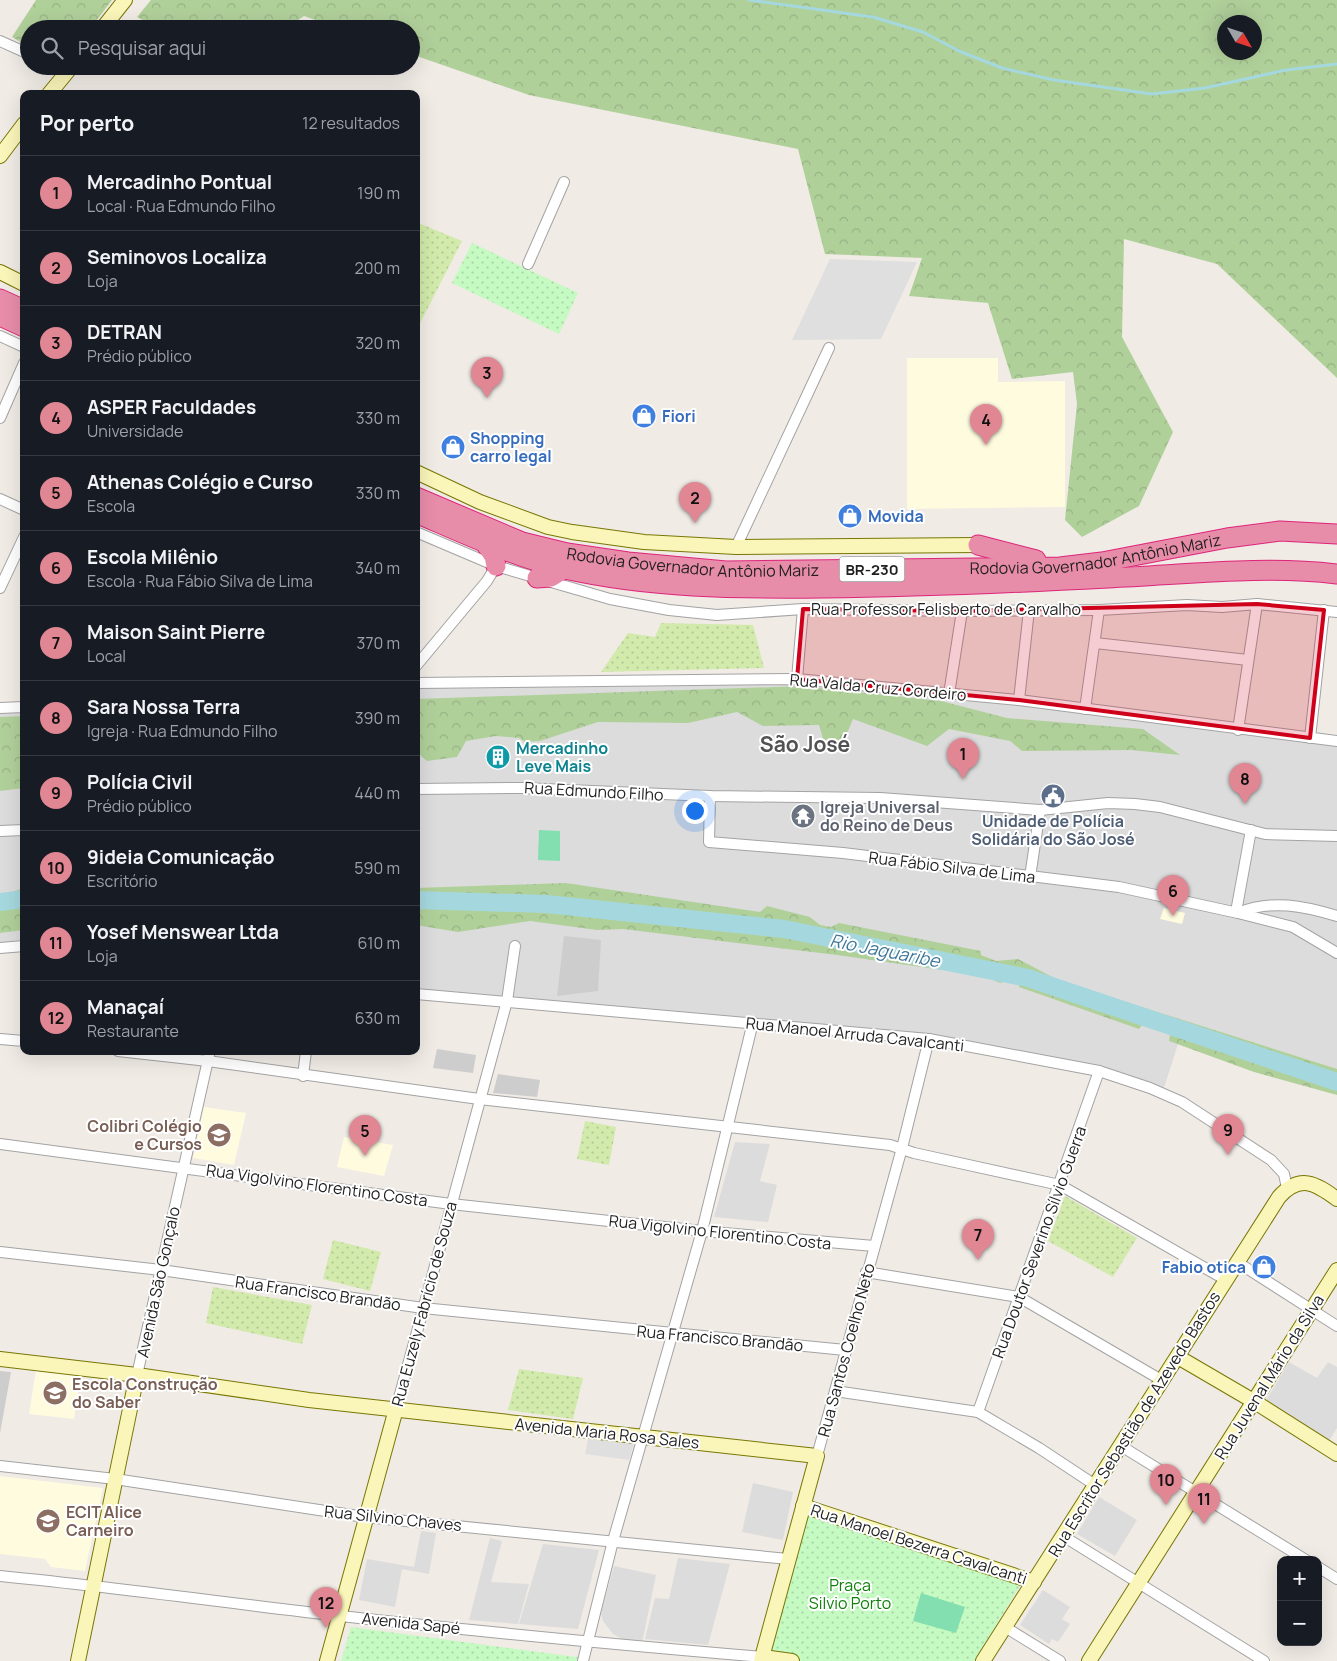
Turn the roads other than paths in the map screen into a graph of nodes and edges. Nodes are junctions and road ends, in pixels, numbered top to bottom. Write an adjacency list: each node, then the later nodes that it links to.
1 (125, 0): 2 (main road)
2 (109, 20)
3 (0, 41): 4 (street)
4 (20, 50)
5 (61, 75): 6 (main road)
6 (51, 90)
7 (20, 129): 8 (main road)
8 (0, 156)
9 (564, 182): 10 (street)
10 (528, 264)
11 (0, 272): 12 (main road)
12 (20, 282)
13 (0, 298): 14 (highway)
14 (20, 308)
15 (0, 316): 16 (highway)
16 (20, 325)
17 (0, 336): 18 (street)
18 (20, 345)
19 (829, 348): 32 (street)
20 (20, 372): 21 (street)
21 (0, 418)
22 (420, 474): 32 (main road)
23 (0, 499): 25 (street)
24 (420, 499): 33 (highway, Rodovia Governador Antônio Mariz / BR-230)
25 (20, 508)
26 (420, 516): 29 (highway, Rodovia Governador Antônio Mariz / BR-230)
27 (420, 534): 34 (street)
28 (1337, 534): 33 (highway, Rodovia Governador Antônio Mariz / BR-230)
29 (485, 543): 34 (highway); 35 (highway, Rodovia Governador Antônio Mariz / BR-230)
30 (978, 545): 32 (main road); 33 (highway)
31 (20, 546): 38 (street)
32 (736, 547)
33 (1102, 562)
34 (496, 566): 37 (street); 48 (street)
35 (564, 569): 36 (highway, Rodovia Governador Antônio Mariz / BR-230); 37 (highway)
36 (1337, 574)
37 (537, 578): 40 (street)
38 (0, 588)
39 (1256, 604): 42 (street, Rua Professor Felisberto de Carvalho); 43 (street, Rua Professor Felisberto de Carvalho); 47 (street)
40 (804, 609): 44 (street, Rua Professor Felisberto de Carvalho); 49 (street, Rua Professor Felisberto de Carvalho)
41 (1029, 610): 42 (street, Rua Professor Felisberto de Carvalho); 44 (street, Rua Professor Felisberto de Carvalho); 52 (street)
42 (1100, 610): 46 (street)
43 (1324, 610): 45 (street, Rua Professor Felisberto de Carvalho); 57 (street)
44 (962, 612): 51 (street)
45 (1337, 612)
46 (1095, 643): 47 (street); 55 (street)
47 (1248, 660): 56 (street)
48 (420, 661)
49 (797, 679): 50 (street, Rua Valda Cruz Cordeiro); 51 (street, Rua Valda Cruz Cordeiro)
50 (420, 683)
51 (949, 694): 52 (street, Rua Valda Cruz Cordeiro)
52 (1019, 700): 55 (street, Rua Valda Cruz Cordeiro)
53 (20, 705): 54 (street)
54 (0, 708)
55 (1085, 709): 56 (street, Rua Valda Cruz Cordeiro)
56 (1238, 730): 57 (street, Rua Valda Cruz Cordeiro)
57 (1310, 738): 58 (street, Rua Valda Cruz Cordeiro)
58 (1337, 741)
59 (420, 789): 60 (street, Rua Edmundo Filho)
60 (710, 796): 61 (street, Rua Edmundo Filho); 66 (street, Rua Fábio Silva de Lima)
61 (1040, 810): 63 (street, Rua Edmundo Filho); 66 (street)
62 (20, 830): 64 (street)
63 (1251, 830): 65 (street, Rua Edmundo Filho); 67 (street)
64 (0, 831)
65 (1337, 836)
66 (1030, 877): 67 (street, Rua Fábio Silva de Lima)
67 (1237, 912): 68 (street); 72 (street, Rua Fábio Silva de Lima)
68 (1337, 916)
69 (20, 946): 71 (street)
70 (515, 946): 74 (street, Rua Euzely Fabrício de Souza)
71 (0, 948)
72 (1337, 954)
73 (420, 994): 74 (street, Rua Manoel Arruda Cavalcanti)
74 (507, 1001): 75 (street, Rua Manoel Arruda Cavalcanti); 84 (street, Rua Euzely Fabrício de Souza)
75 (753, 1022): 77 (street, Rua Manoel Arruda Cavalcanti); 85 (street)
76 (0, 1039): 78 (street)
77 (929, 1039): 82 (street, Rua Manoel Arruda Cavalcanti); 87 (street, Rua Santos Coelho Neto)
78 (20, 1041)
79 (191, 1055): 81 (street)
80 (306, 1055): 83 (street)
81 (209, 1056): 83 (street); 88 (street, Avenida São Gonçalo)
82 (1099, 1072): 89 (street, Rua Doutor Severino Sílvio Guerra); 90 (street, Rua Manoel Arruda Cavalcanti)
83 (303, 1076): 84 (street)
84 (479, 1099): 85 (street); 92 (street, Rua Euzely Fabrício de Souza)
85 (727, 1126): 87 (street); 93 (street)
86 (0, 1144): 88 (street, Rua Vigolvino Florentino Costa)
87 (902, 1148): 89 (street); 94 (street, Rua Santos Coelho Neto)
88 (183, 1167): 92 (street, Rua Vigolvino Florentino Costa); 97 (street, Avenida São Gonçalo)
89 (1060, 1185): 100 (street); 101 (street, Rua Doutor Severino Sílvio Guerra)
90 (1287, 1188): 91 (main road); 96 (main road, Rua Escritor Sebastião de Azevedo Bastos)
91 (1337, 1198)
92 (452, 1204): 93 (street, Rua Vigolvino Florentino Costa); 102 (street, Rua Euzely Fabrício de Souza)
93 (702, 1231): 94 (street, Rua Vigolvino Florentino Costa); 105 (street)
94 (874, 1246): 99 (street, Rua Santos Coelho Neto)
95 (0, 1252): 97 (street, Rua Francisco Brandão)
96 (1237, 1262): 100 (main road, Rua Escritor Sebastião de Azevedo Bastos); 103 (street)
97 (161, 1270): 102 (street, Rua Francisco Brandão); 109 (street, Avenida São Gonçalo)
98 (1337, 1270): 103 (main road, Rua Juvenal Mário da Silva)
99 (866, 1272): 101 (street); 106 (street, Rua Santos Coelho Neto)
100 (1226, 1280): 107 (main road, Rua Escritor Sebastião de Azevedo Bastos)
101 (1019, 1298): 110 (street); 114 (street, Rua Doutor Severino Sílvio Guerra)
102 (423, 1308): 105 (street, Rua Francisco Brandão); 113 (street, Rua Euzely Fabrício de Souza)
103 (1312, 1310): 104 (street); 112 (main road, Rua Juvenal Mário da Silva)
104 (1337, 1326)
105 (671, 1334): 106 (street, Rua Francisco Brandão); 115 (street)
106 (845, 1350): 111 (street, Rua Santos Coelho Neto)
107 (1178, 1357): 110 (main road, Rua Escritor Sebastião de Azevedo Bastos); 112 (main road)
108 (0, 1359): 109 (main road, Avenida Maria Rosa Sales)
109 (137, 1374): 113 (main road, Avenida Maria Rosa Sales); 120 (main road, Avenida São Gonçalo)
110 (1163, 1381): 116 (main road, Rua Escritor Sebastião de Azevedo Bastos)
111 (835, 1391): 114 (street); 118 (street, Rua Santos Coelho Neto)
112 (1255, 1402): 117 (main road); 122 (main road, Rua Juvenal Mário da Silva)
113 (396, 1409): 115 (main road, Avenida Maria Rosa Sales); 124 (main road, Rua Euzely Fabrício de Souza)
114 (978, 1412): 121 (street)
115 (642, 1438): 118 (main road, Avenida Maria Rosa Sales); 126 (street)
116 (1120, 1446): 121 (main road, Rua Escritor Sebastião de Azevedo Bastos); 122 (street)
117 (1336, 1451)
118 (817, 1456): 123 (main road, Rua Santos Coelho Neto)
119 (0, 1466): 120 (street, Rua Silvino Chaves)
120 (115, 1479): 124 (street, Rua Silvino Chaves); 134 (main road, Avenida São Gonçalo)
121 (1095, 1485): 125 (main road, Rua Escritor Sebastião de Azevedo Bastos)
122 (1196, 1493): 127 (street); 133 (main road, Rua Juvenal Mário da Silva)
123 (804, 1506): 128 (main road, Rua Santos Coelho Neto); 132 (main road, Rua Manoel Bezerra Cavalcanti)
124 (365, 1517): 126 (street, Rua Silvino Chaves); 135 (main road, Rua Euzely Fabrício de Souza)
125 (1063, 1536): 132 (main road, Rua Escritor Sebastião de Azevedo Bastos); 133 (street)
126 (613, 1541): 128 (street, Rua Silvino Chaves); 137 (street)
127 (1299, 1556)
128 (788, 1559): 138 (main road, Rua Santos Coelho Neto)
129 (1322, 1570): 131 (street)
130 (0, 1576): 134 (street, Avenida Sapé)
131 (1337, 1579)
132 (1034, 1582): 136 (main road, Rua Escritor Sebastião de Azevedo Bastos)
133 (1138, 1584): 145 (main road, Rua Juvenal Mário da Silva); 146 (street)
134 (92, 1585): 135 (street, Avenida Sapé); 139 (main road, Avenida São Gonçalo)
135 (340, 1616): 137 (street, Avenida Sapé); 140 (main road, Rua Euzely Fabrício de Souza)
136 (1005, 1627): 143 (main road, Rua Escritor Sebastião de Azevedo Bastos); 144 (street)
137 (588, 1642): 138 (street, Avenida Sapé); 141 (street)
138 (762, 1659): 142 (main road, Avenida Sapé)
139 (78, 1661)
140 (327, 1661)
141 (583, 1661)
142 (792, 1661)
143 (983, 1661)
144 (1060, 1661)
145 (1089, 1661)
146 (1264, 1661)

